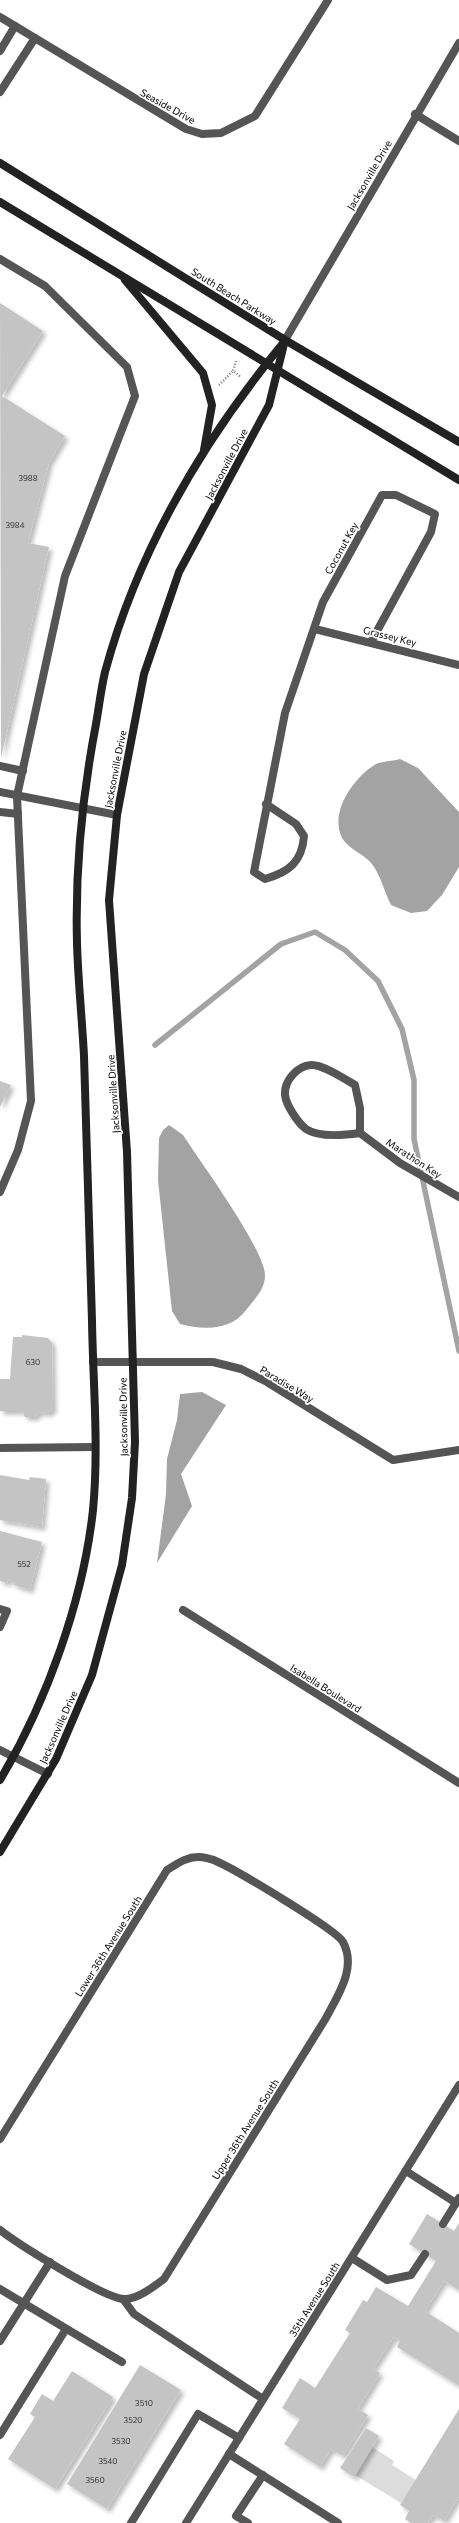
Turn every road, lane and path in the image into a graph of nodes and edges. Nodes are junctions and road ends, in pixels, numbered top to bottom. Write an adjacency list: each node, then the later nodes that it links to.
1 (328, 0): 4 (street, Seaside Drive)
2 (0, 17): 3 (street, Seaside Drive)
3 (15, 26): 4 (street, Seaside Drive); 6 (street)
4 (35, 38): 7 (street)
5 (459, 43): 8 (street, Jacksonville Drive)
6 (0, 51)
7 (0, 92)
8 (415, 114): 9 (street); 14 (street, Jacksonville Drive)
9 (459, 141)
10 (0, 163): 14 (street, South Beach Parkway)
11 (0, 202): 13 (street)
12 (0, 259): 28 (street)
13 (120, 275): 16 (street); 22 (street)
14 (285, 340): 16 (street, Jacksonville Drive); 18 (street, Jacksonville Drive); 21 (street, South Beach Parkway)
15 (236, 361): 17 (path)
16 (266, 364): 18 (street); 22 (street, Jacksonville Drive)
17 (233, 371): 19 (path); 20 (path)
18 (279, 371): 23 (street); 35 (street, Jacksonville Drive)
19 (242, 378)
20 (217, 388)
21 (459, 442)
22 (202, 456): 32 (street, Jacksonville Drive)
23 (459, 480)
24 (315, 629): 25 (street, Grassey Key); 25 (street, Coconut Key); 31 (street, Coconut Key)
25 (372, 642): 26 (street, Grassey Key)
26 (459, 665)
27 (0, 766): 28 (street)
28 (23, 771): 30 (street)
29 (0, 792): 30 (street)
30 (17, 796): 32 (street); 34 (street)
31 (266, 804): 31 (street, Coconut Key)
32 (82, 809): 35 (street); 39 (street, Jacksonville Drive)
33 (0, 812): 34 (street)
34 (18, 814): 37 (street)
35 (117, 815): 40 (street, Jacksonville Drive)
36 (360, 1133): 36 (street); 38 (street, Marathon Key)
37 (0, 1192)
38 (457, 1197)
39 (93, 1362): 40 (street, Paradise Way); 41 (street, Jacksonville Drive)
40 (132, 1363): 43 (street, Paradise Way); 49 (street, Jacksonville Drive)
41 (95, 1447): 42 (street); 48 (street, Jacksonville Drive)
42 (0, 1448)
43 (459, 1450)
44 (0, 1609): 46 (street)
45 (183, 1610): 51 (street, Isabella Boulevard)
46 (0, 1627)
47 (0, 1750): 48 (street)
48 (14, 1757): 49 (street); 50 (street, Jacksonville Drive)
49 (48, 1774): 52 (street, Jacksonville Drive)
50 (0, 1780)
51 (459, 1783)
52 (0, 1852)
53 (280, 1897): 55 (street, Lower 36th Avenue South); 64 (street, Upper 36th Avenue South)
54 (459, 2086): 56 (street, 35th Avenue South)
55 (0, 2139)
56 (406, 2171): 57 (street); 61 (street, 35th Avenue South)
57 (457, 2200): 58 (street)
58 (443, 2224)
59 (0, 2230): 62 (street)
60 (424, 2254): 61 (street)
61 (352, 2258): 69 (street, 35th Avenue South)
62 (50, 2262): 64 (street); 65 (street)
63 (0, 2289): 65 (street)
64 (123, 2299): 69 (street)
65 (24, 2303): 66 (street); 67 (street)
66 (66, 2329): 68 (street); 70 (street)
67 (0, 2341)
68 (122, 2362)
69 (263, 2399): 71 (street, 35th Avenue South)
70 (0, 2435)
71 (239, 2438): 72 (street, 35th Avenue South); 74 (street)
72 (229, 2454): 73 (street); 75 (street, 35th Avenue South)
73 (262, 2475): 76 (street); 77 (street)
74 (130, 2523)
75 (186, 2523)
76 (248, 2523)
77 (338, 2523)

